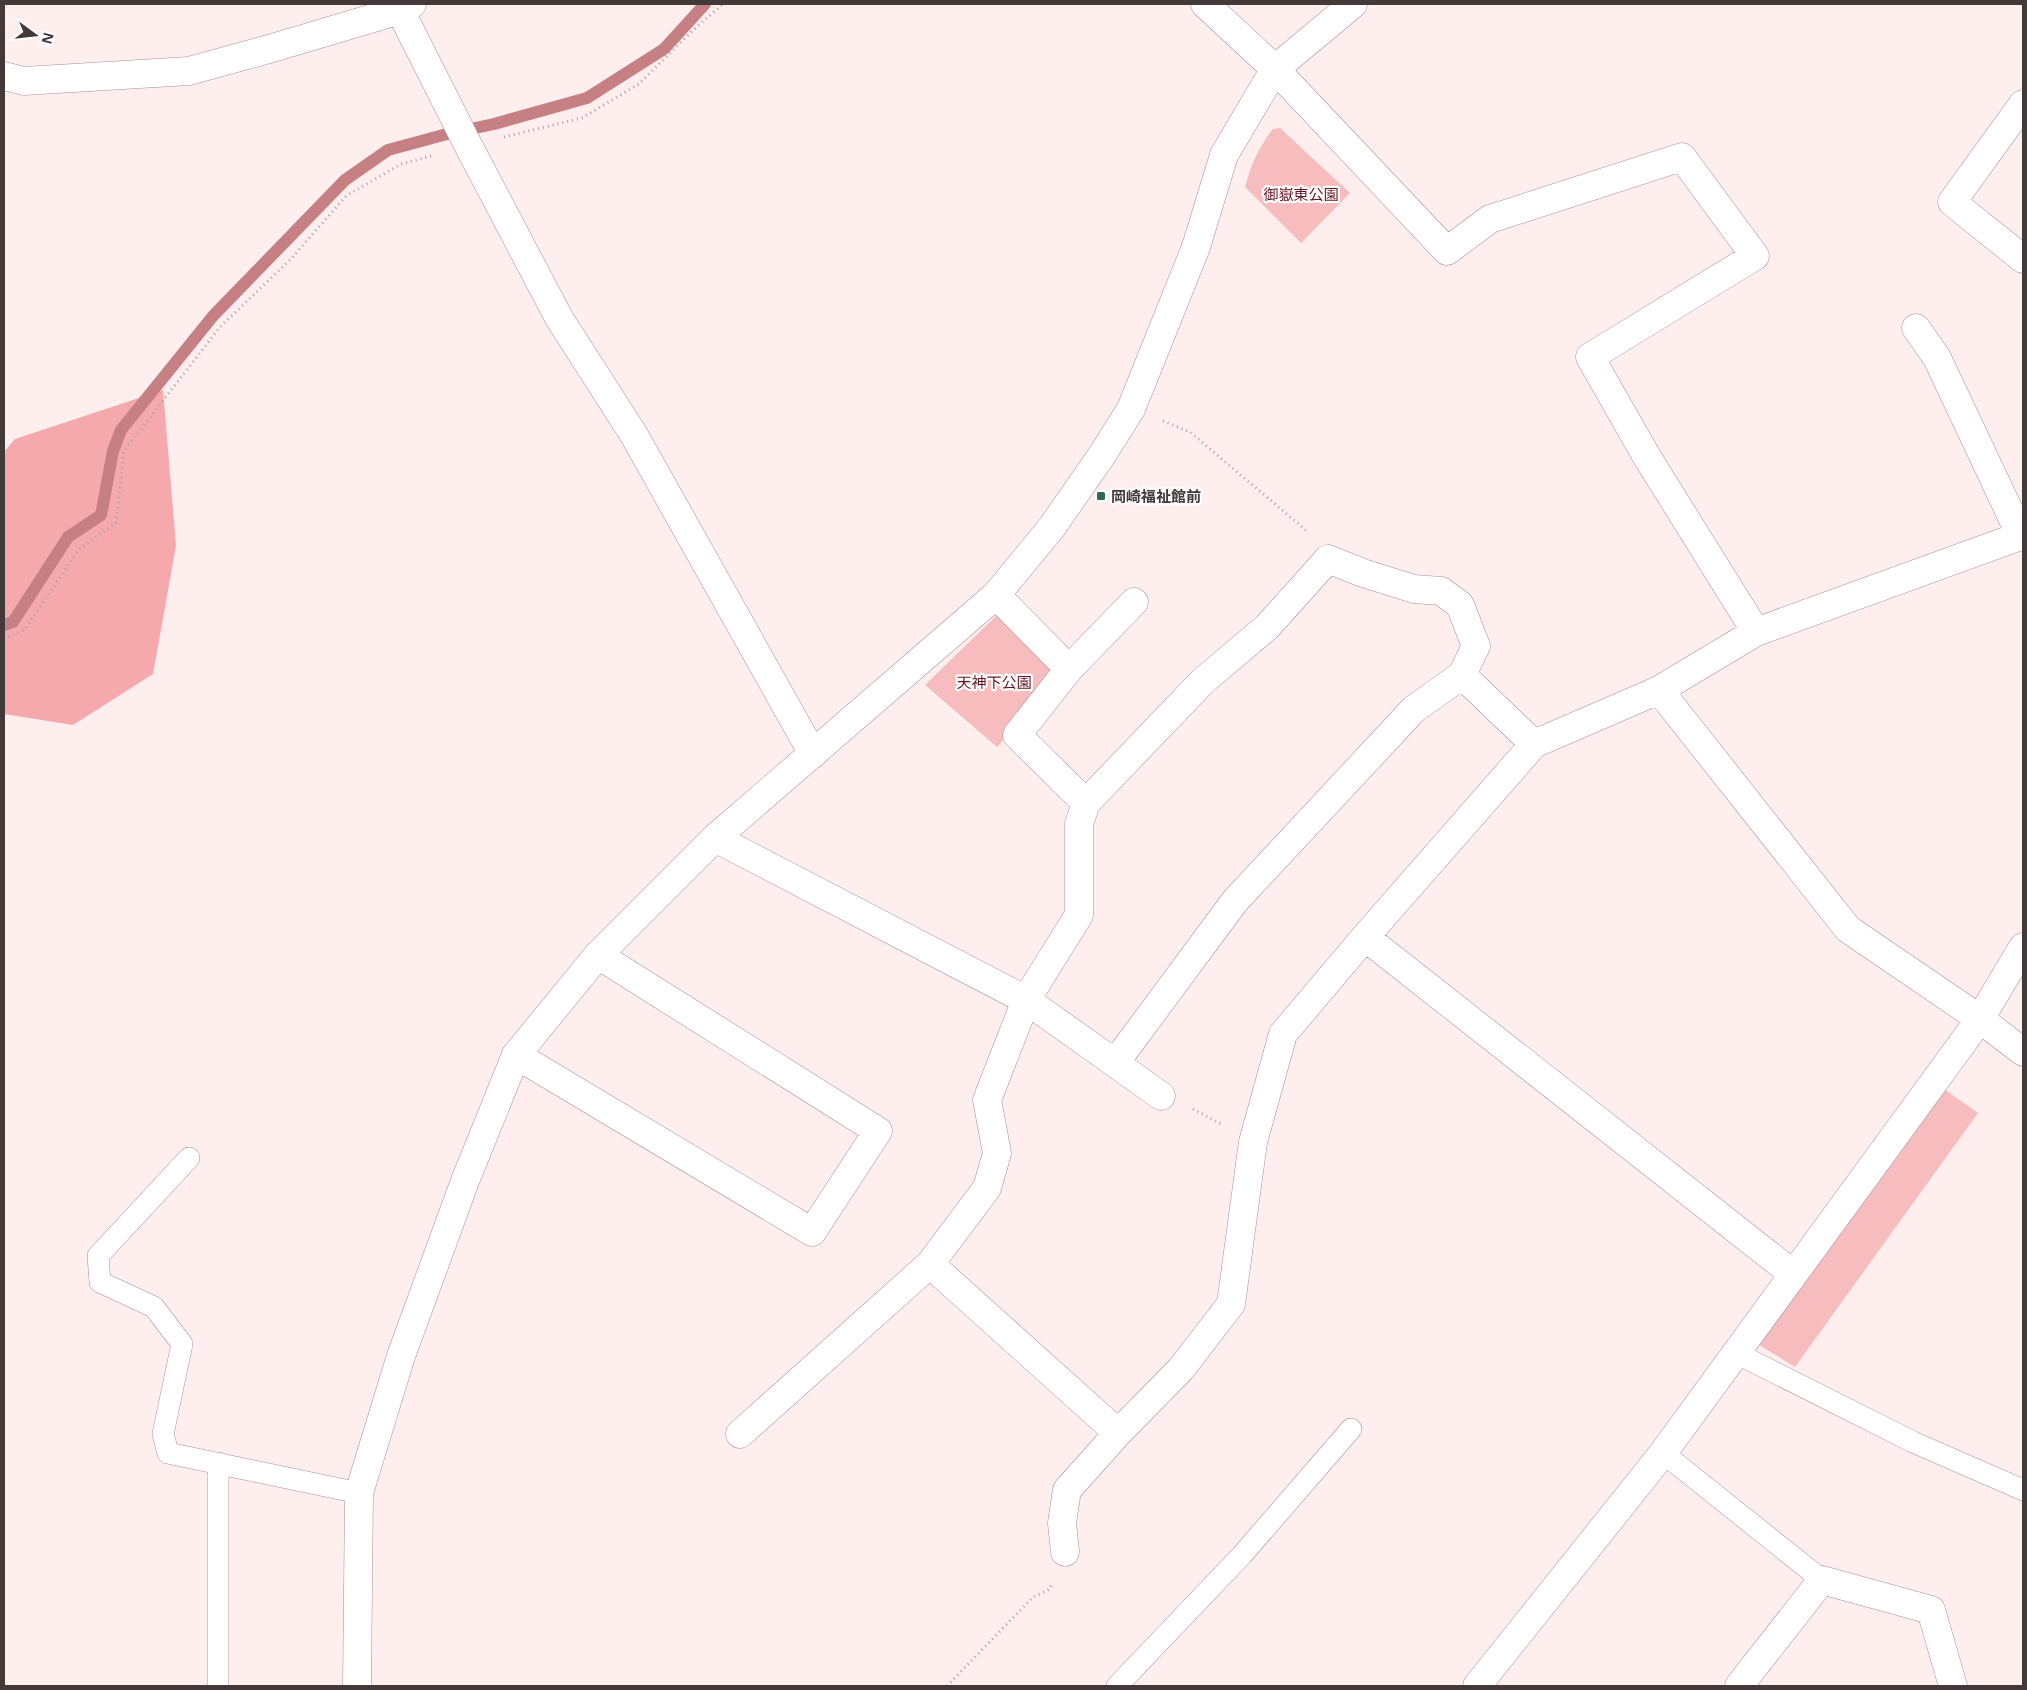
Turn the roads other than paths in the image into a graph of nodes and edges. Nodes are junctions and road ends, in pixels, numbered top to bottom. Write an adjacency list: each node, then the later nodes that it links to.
1 (1205, 4): 4 (street)
2 (1352, 4): 4 (street)
3 (406, 7): 5 (street); 17 (street)
4 (1275, 69): 10 (street); 12 (street)
5 (4, 76)
6 (2023, 104): 7 (street)
7 (2023, 259)
8 (1916, 328): 9 (street)
9 (2022, 536): 12 (street)
10 (996, 595): 13 (street); 17 (street)
11 (1134, 602): 13 (street)
12 (1756, 632): 15 (street)
13 (1069, 669): 18 (street)
14 (1462, 675): 16 (street); 18 (street); 27 (street)
15 (1659, 690): 16 (street); 24 (street)
16 (1534, 744): 20 (street)
17 (813, 754): 19 (street)
18 (1086, 803): 23 (street)
19 (715, 838): 22 (street); 23 (street)
20 (1365, 937): 31 (street); 34 (street)
21 (2023, 947): 24 (street)
22 (598, 955): 26 (street); 26 (street)
23 (1026, 1000): 27 (street); 30 (street)
24 (1980, 1019): 25 (street); 31 (street)
25 (2023, 1052)
26 (516, 1055): 39 (street)
27 (1115, 1063): 28 (street)
28 (1160, 1096)
29 (189, 1158): 37 (lane)
30 (930, 1264): 34 (street); 35 (street)
31 (1793, 1274): 32 (street)
32 (1736, 1353): 36 (street); 38 (lane)
33 (1350, 1429): 44 (lane)
34 (1118, 1432): 40 (street)
35 (740, 1434)
36 (1663, 1453): 41 (lane); 45 (street)
37 (218, 1463): 39 (lane); 42 (lane)
38 (2023, 1490)
39 (359, 1493): 43 (street)
40 (1065, 1552)
41 (1822, 1580): 46 (street); 47 (street)
42 (218, 1686)
43 (357, 1686)
44 (1117, 1686)
45 (1477, 1686)
46 (1739, 1686)
47 (1953, 1686)

